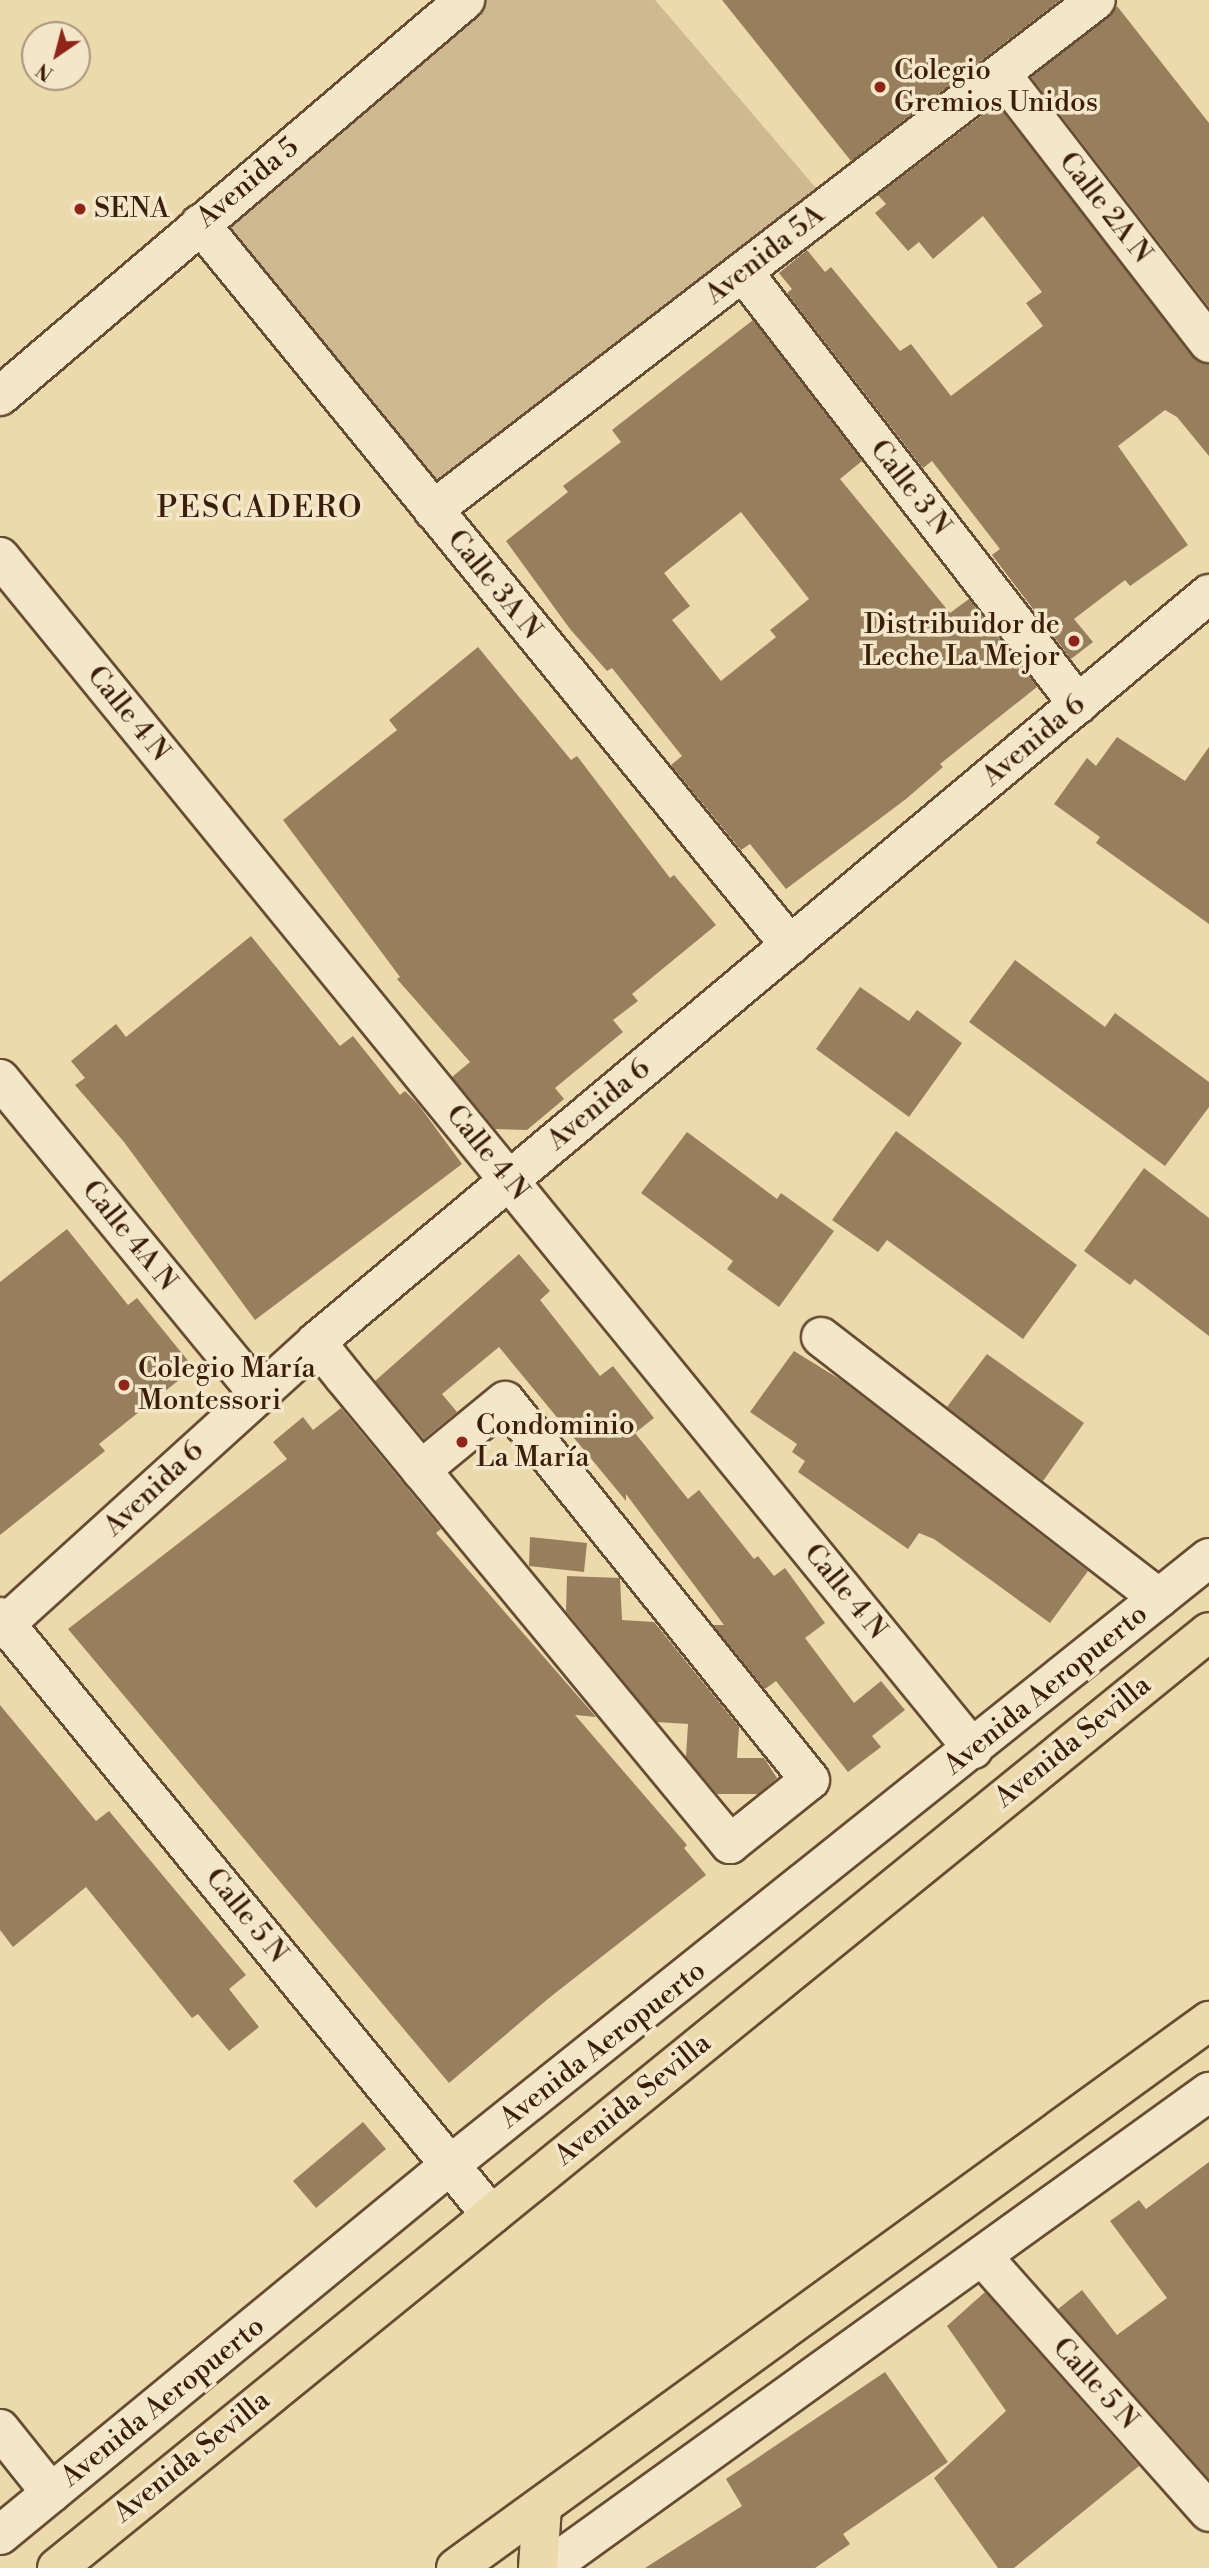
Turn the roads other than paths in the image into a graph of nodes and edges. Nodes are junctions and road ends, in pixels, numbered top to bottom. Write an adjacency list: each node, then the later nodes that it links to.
1 (465, 0): 4 (street, Avenida 5)
2 (1096, 0): 3 (street, Avenida 5A)
3 (1000, 74): 5 (street, Avenida 5A); 6 (street, Calle 2A N)
4 (200, 224): 7 (street, Avenida 5); 8 (street, Calle 3A N)
5 (743, 272): 8 (street, Avenida 5A); 11 (street, Calle 3 N)
6 (1209, 343)
7 (0, 396)
8 (433, 510): 12 (street, Calle 3A N)
9 (0, 557): 14 (street, Calle 4 N)
10 (1209, 594): 11 (street, Avenida 6)
11 (1077, 704): 12 (street, Avenida 6)
12 (790, 945): 14 (street, Avenida 6)
13 (0, 1079): 17 (street, Calle 4A N)
14 (509, 1180): 16 (street, Avenida 6); 23 (street, Calle 4 N)
15 (821, 1337): 20 (street)
16 (316, 1342): 17 (street, Avenida 6); 18 (street)
17 (258, 1393): 21 (street, Avenida 6)
18 (421, 1470): 18 (street)
19 (1209, 1558): 20 (street, Avenida Aeropuerto)
20 (1159, 1598): 23 (street, Avenida Aeropuerto)
21 (2, 1624): 26 (street, Calle 5 N)
22 (1209, 1632): 27 (main road, Avenida Sevilla)
23 (973, 1749): 26 (street, Avenida Aeropuerto)
24 (1209, 2021): 31 (main road)
25 (1209, 2092): 28 (street)
26 (450, 2165): 27 (street, Calle 5 N); 30 (street, Avenida Aeropuerto)
27 (491, 2215): 35 (main road, Avenida Sevilla)
28 (982, 2256): 32 (street, Calle 5 N); 38 (street)
29 (0, 2429): 30 (street)
30 (51, 2493): 33 (street, Avenida Aeropuerto)
31 (542, 2506): 34 (main road); 37 (main road)
32 (1209, 2512)
33 (0, 2535)
34 (463, 2563): 36 (main road)
35 (57, 2568)
36 (509, 2568)
37 (538, 2568)
38 (548, 2568)

